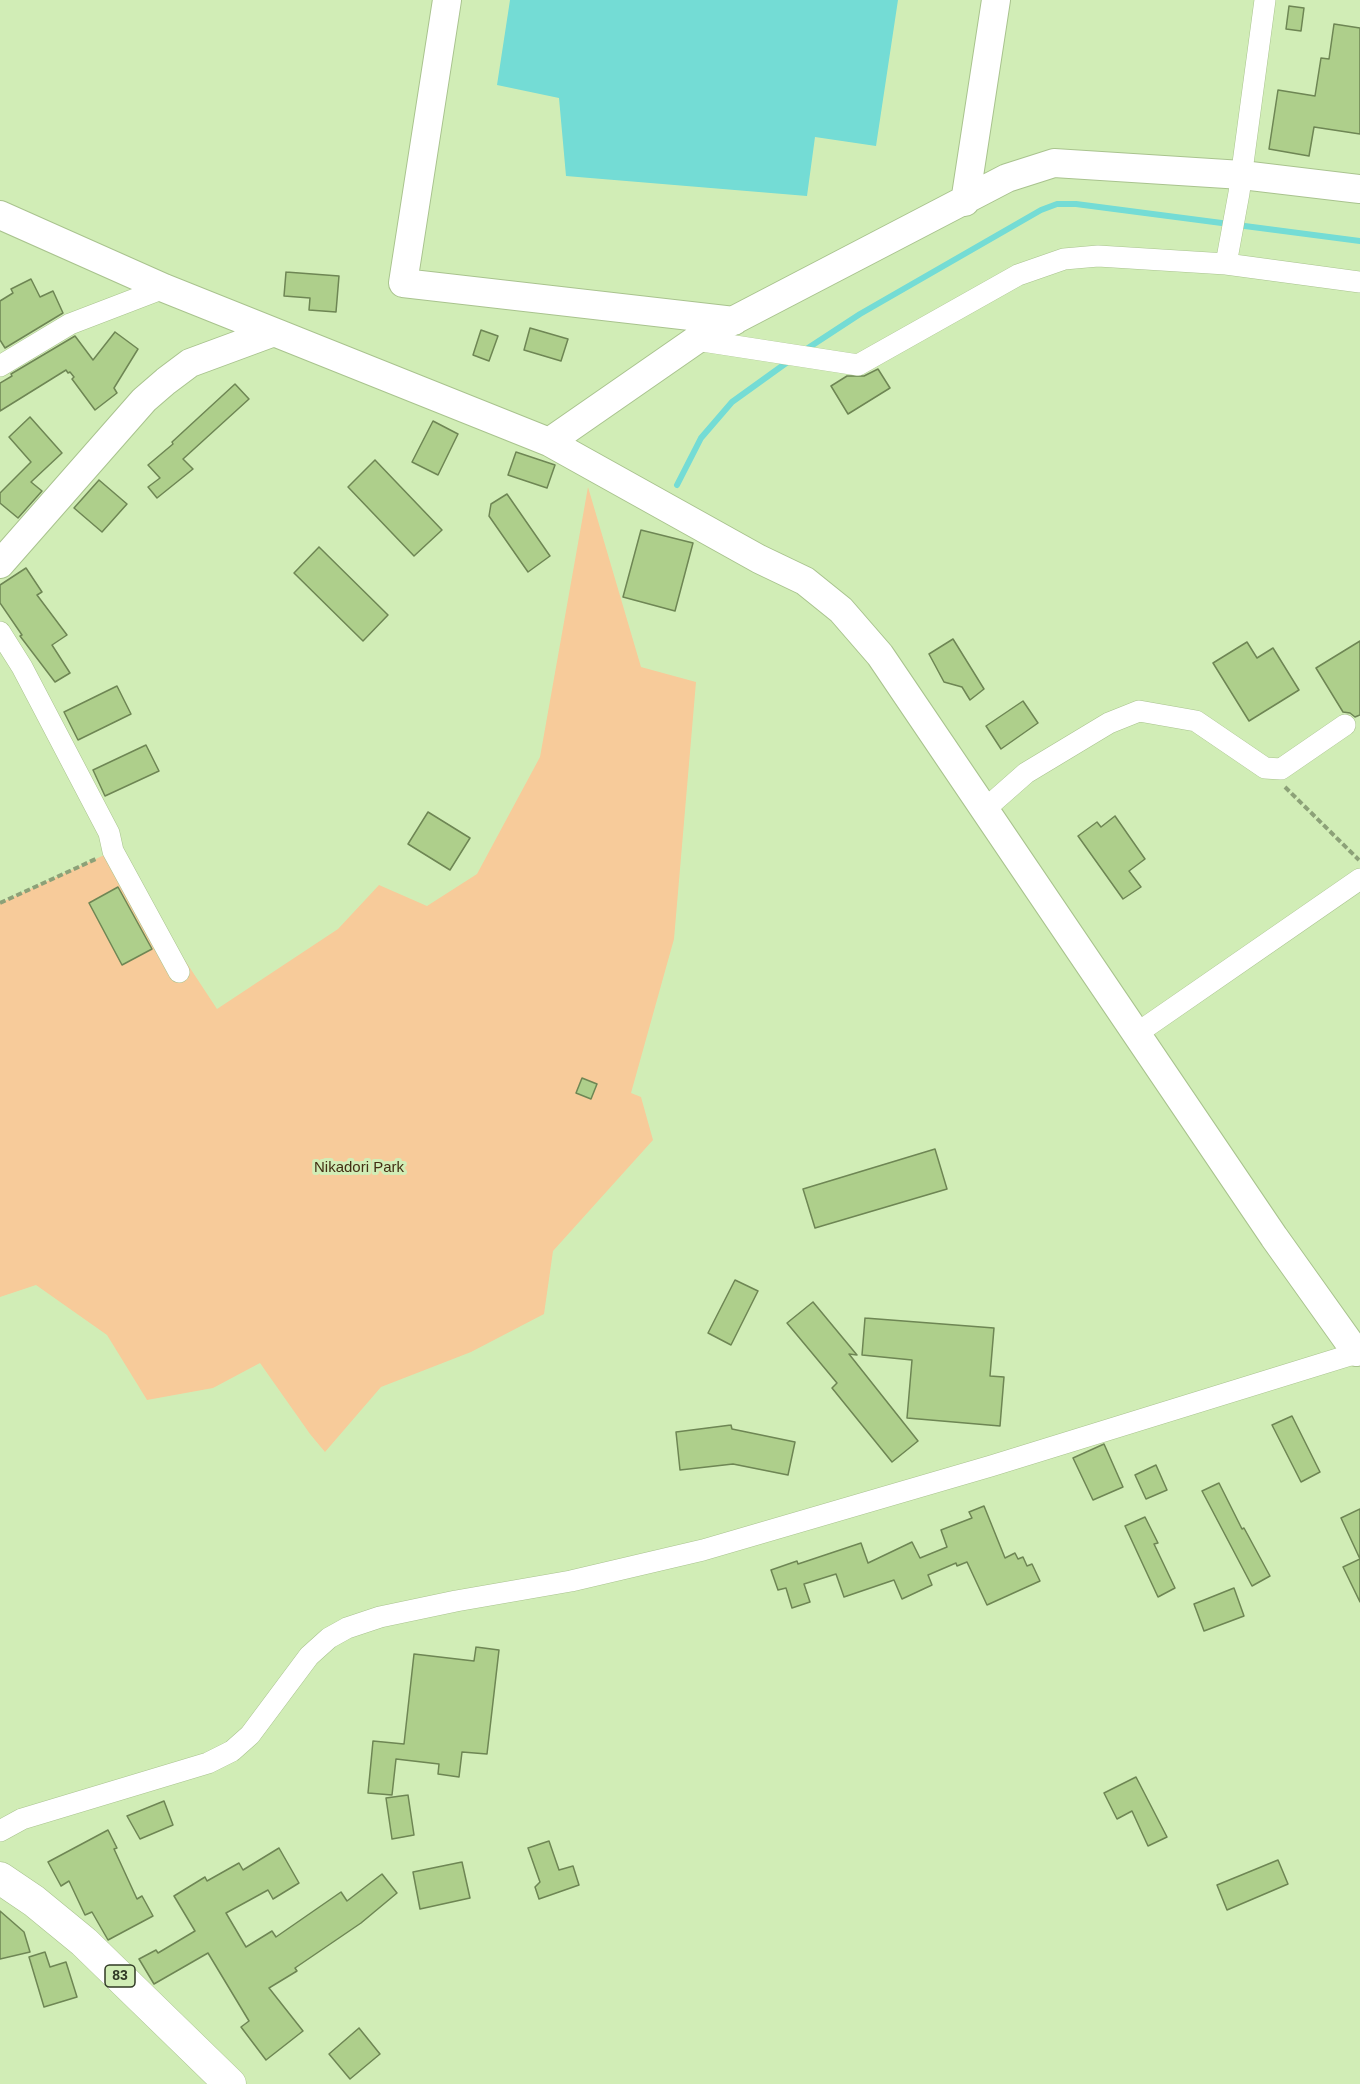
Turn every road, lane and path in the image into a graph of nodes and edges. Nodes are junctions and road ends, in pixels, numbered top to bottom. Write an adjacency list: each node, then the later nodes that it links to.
1 (447, 0): 12 (street)
2 (996, 0): 6 (street)
3 (1265, 0): 4 (street)
4 (1241, 184): 5 (street); 6 (street); 8 (street)
5 (1360, 189)
6 (965, 202): 12 (street)
7 (0, 215): 10 (street)
8 (1226, 264): 9 (street); 12 (street)
9 (1360, 282)
10 (164, 288): 11 (street); 13 (street)
11 (274, 332): 14 (street); 15 (street)
12 (738, 334): 14 (street)
13 (0, 366)
14 (549, 442): 19 (street)
15 (0, 564)
16 (0, 632): 20 (street)
17 (1346, 725): 18 (street)
18 (1265, 768): 19 (street); 21 (path)
19 (984, 810): 25 (street)
20 (113, 851): 23 (path); 24 (street)
21 (1360, 861)
22 (1360, 879): 25 (street)
23 (0, 903)
24 (179, 972)
25 (1136, 1034): 26 (street)
26 (1359, 1354): 27 (street)
27 (0, 1831)
28 (0, 1878): 29 (main road, 83)
29 (230, 2084)

